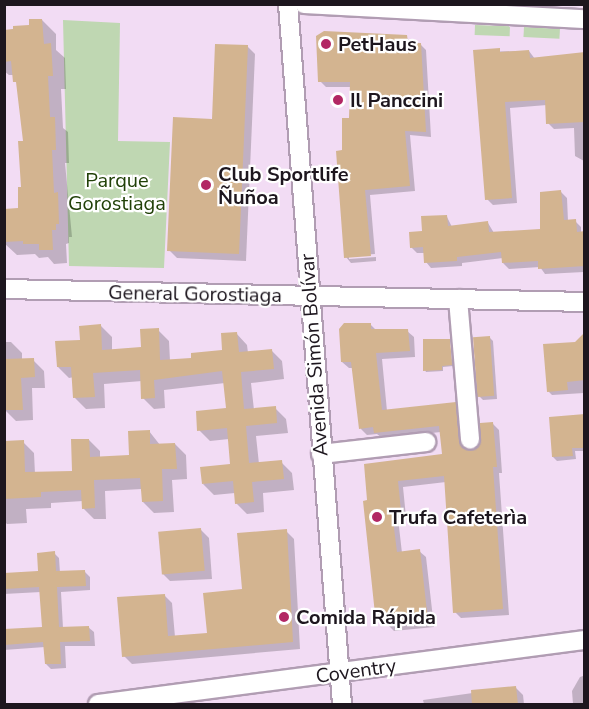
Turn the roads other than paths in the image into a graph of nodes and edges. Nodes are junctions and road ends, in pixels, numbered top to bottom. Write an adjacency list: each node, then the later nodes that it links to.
1 (288, 4): 6 (street, Avenida Simón Bolívar)
2 (304, 4): 3 (street)
3 (454, 8): 4 (street)
4 (580, 14)
5 (4, 289): 6 (street, General Gorostiaga)
6 (309, 296): 7 (street, General Gorostiaga); 11 (street, Avenida Simón Bolívar)
7 (458, 299): 8 (street, General Gorostiaga); 9 (street)
8 (585, 302)
9 (470, 439)
10 (426, 442): 11 (street)
11 (321, 454): 13 (street, Avenida Simón Bolívar)
12 (585, 640): 13 (street, Coventry)
13 (339, 673): 14 (street, Coventry); 16 (street, Avenida Simón Bolívar)
14 (128, 703): 15 (street, Coventry)
15 (98, 705)
16 (342, 705)

